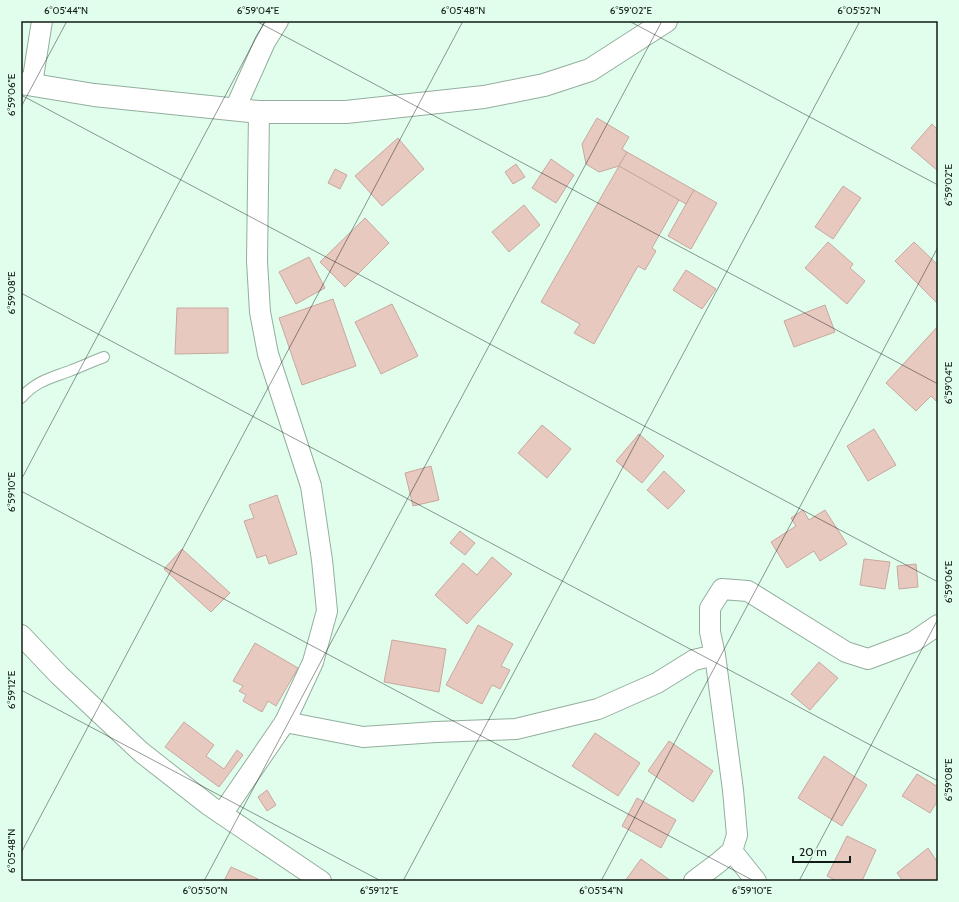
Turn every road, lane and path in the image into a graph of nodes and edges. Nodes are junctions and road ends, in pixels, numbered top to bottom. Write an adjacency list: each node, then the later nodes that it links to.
1 (42, 21): 4 (street)
2 (278, 21): 5 (street)
3 (666, 21): 6 (main road)
4 (26, 84): 5 (main road)
5 (235, 109): 6 (main road)
6 (259, 112): 12 (street)
7 (104, 357): 8 (lane)
8 (21, 398)
9 (938, 626): 11 (street)
10 (21, 635): 13 (street)
11 (714, 655): 12 (street); 14 (street)
12 (285, 722): 13 (street)
13 (222, 814): 15 (street)
14 (732, 851): 16 (street); 17 (street)
15 (321, 881)
16 (694, 881)
17 (756, 881)

